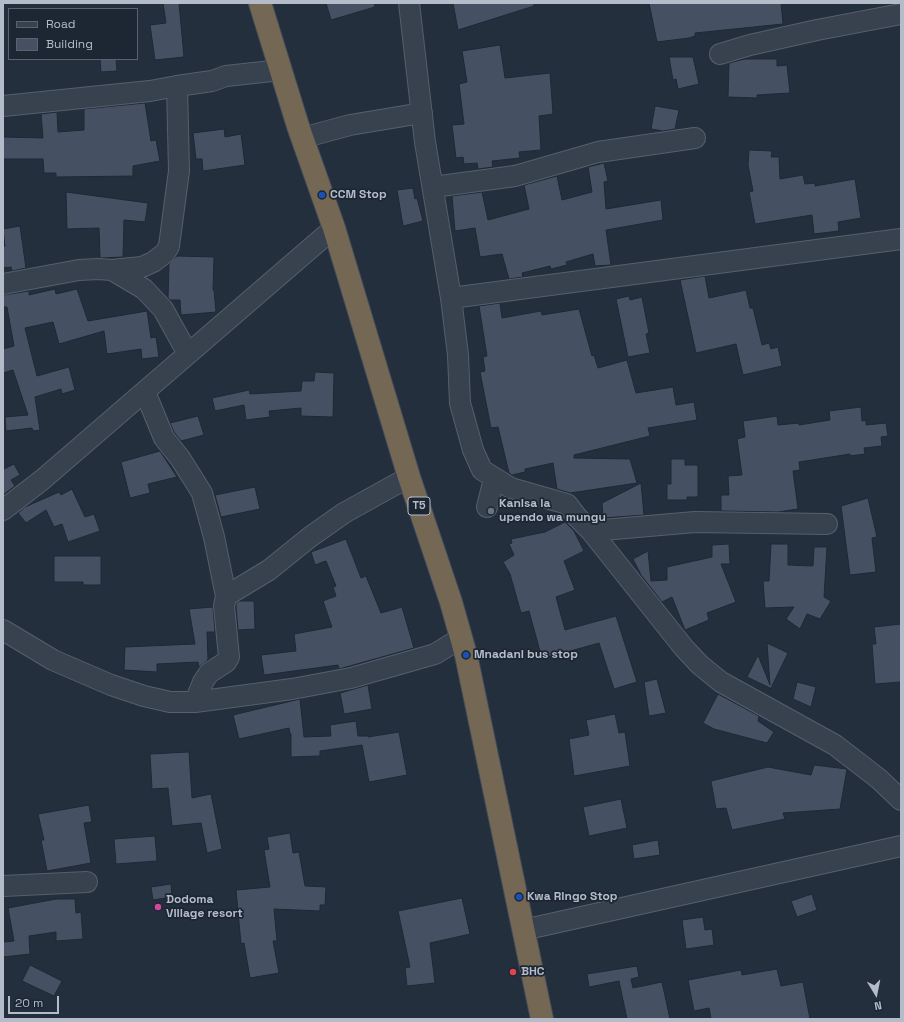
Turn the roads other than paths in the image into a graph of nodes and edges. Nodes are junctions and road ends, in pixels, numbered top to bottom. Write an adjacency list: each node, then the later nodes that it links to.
1 (260, 3): 5 (highway, T5)
2 (409, 3): 8 (street)
3 (901, 14): 4 (street)
4 (720, 54)
5 (281, 70): 6 (street); 9 (highway, T5)
6 (177, 86): 7 (street); 14 (street)
7 (3, 106)
8 (422, 113): 9 (street); 11 (street)
9 (302, 138): 12 (highway, T5)
10 (695, 138): 11 (street)
11 (433, 187): 16 (street)
12 (334, 228): 17 (street); 19 (highway, T5)
13 (901, 239): 16 (street)
14 (112, 270): 15 (street); 17 (street)
15 (3, 284)
16 (451, 298): 20 (street)
17 (188, 354): 18 (street)
18 (145, 392): 22 (street); 25 (street)
19 (410, 477): 25 (street); 27 (highway, T5)
20 (494, 478): 21 (street); 24 (street)
21 (487, 507)
22 (3, 510)
23 (827, 524): 24 (street)
24 (591, 531): 29 (street)
25 (226, 596): 28 (street)
26 (3, 630): 28 (street)
27 (461, 638): 28 (street); 33 (highway, T5)
28 (195, 702)
29 (901, 800)
30 (901, 846): 33 (street)
31 (87, 882): 32 (street)
32 (3, 886)
33 (523, 930): 34 (highway, T5)
34 (542, 1019)

